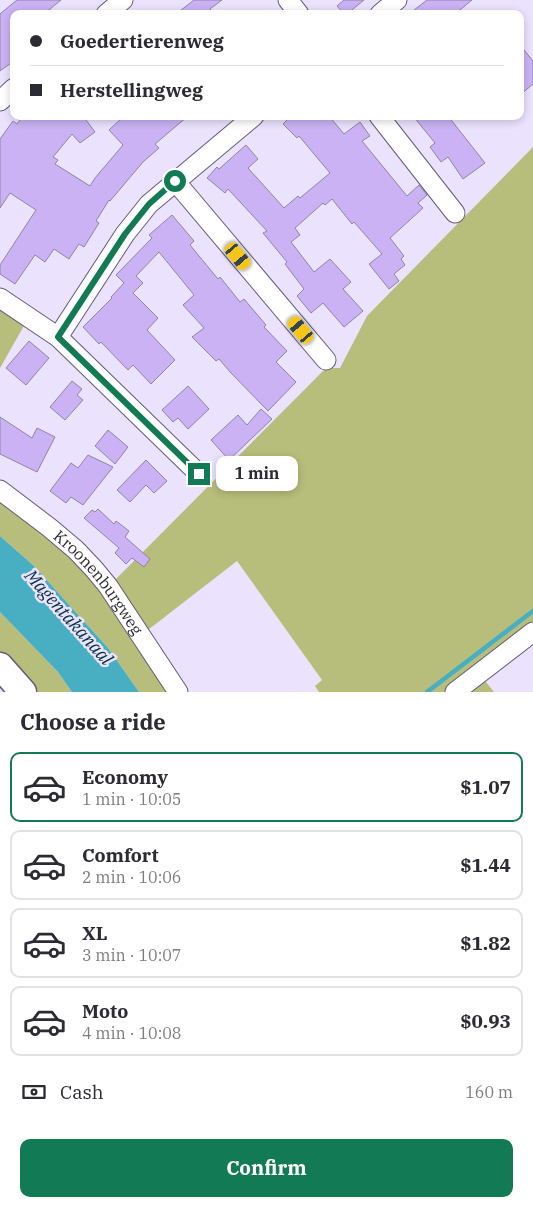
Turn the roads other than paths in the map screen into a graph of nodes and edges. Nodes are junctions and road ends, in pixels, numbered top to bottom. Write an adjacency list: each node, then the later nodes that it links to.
1 (123, 0): 4 (street)
2 (288, 0): 5 (street)
3 (398, 0): 6 (street)
4 (111, 10)
5 (296, 10)
6 (385, 10)
7 (10, 92): 8 (street)
8 (0, 101)
9 (249, 120): 11 (street)
10 (382, 120): 12 (street)
11 (175, 181): 14 (street); 15 (street)
12 (455, 212)
13 (0, 298): 14 (street)
14 (58, 337): 16 (street)
15 (326, 360)
16 (199, 474)
17 (0, 490): 21 (street, Kroonenburgweg)
18 (533, 632): 22 (street)
19 (0, 666): 20 (street)
20 (23, 692)
21 (178, 692)
22 (455, 692)

